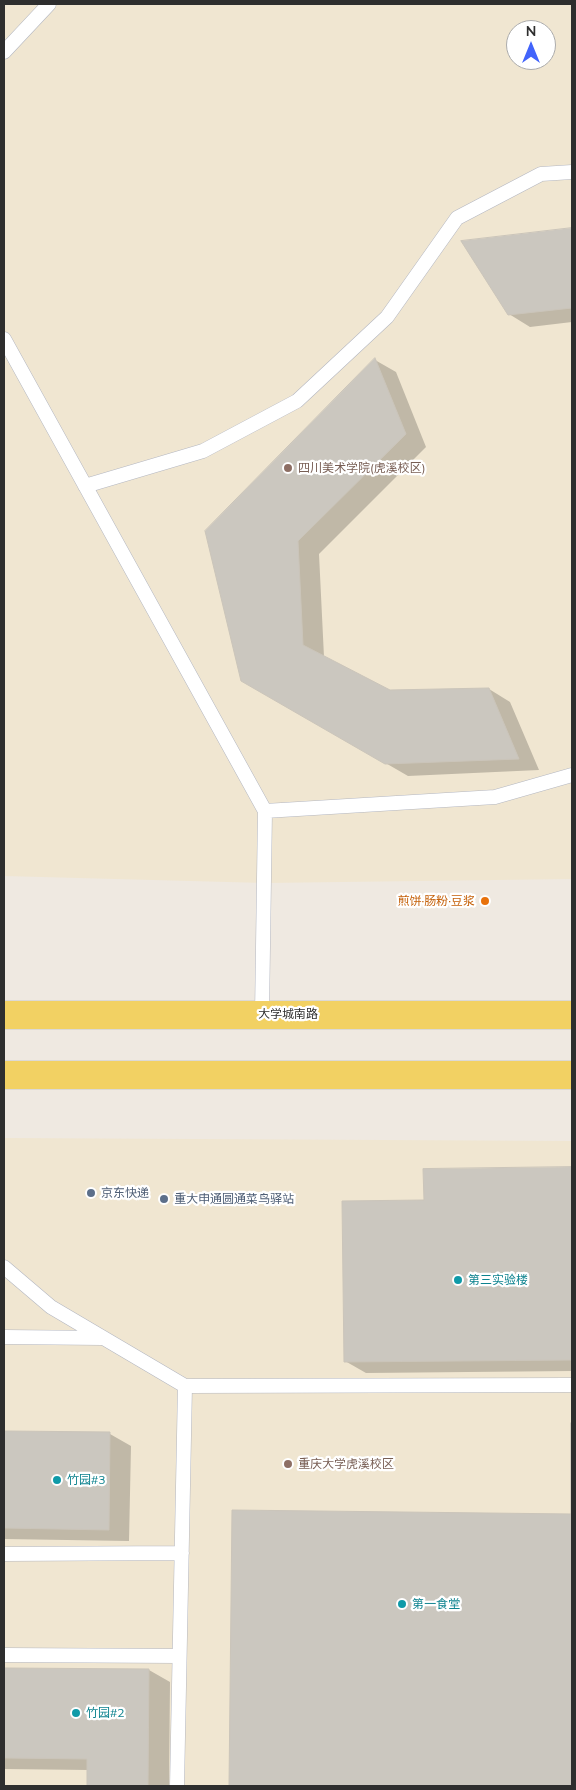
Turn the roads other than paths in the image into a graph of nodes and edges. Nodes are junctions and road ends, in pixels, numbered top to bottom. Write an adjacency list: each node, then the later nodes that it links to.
1 (49, 4): 2 (lane)
2 (4, 52)
3 (572, 172): 5 (lane)
4 (4, 340): 5 (lane)
5 (85, 486): 7 (lane)
6 (572, 775): 7 (lane)
7 (265, 811): 8 (lane)
8 (262, 1014): 9 (main road, 大学城南路); 10 (main road, 大学城南路)
9 (4, 1015)
10 (572, 1015)
11 (4, 1075): 12 (main road)
12 (572, 1075)
13 (4, 1267): 15 (lane)
14 (4, 1337): 15 (lane)
15 (105, 1338): 17 (lane)
16 (572, 1384): 17 (lane)
17 (185, 1386): 18 (lane)
18 (182, 1553): 19 (lane); 21 (lane)
19 (4, 1554)
20 (4, 1655): 21 (lane)
21 (180, 1656): 22 (lane)
22 (177, 1786)

